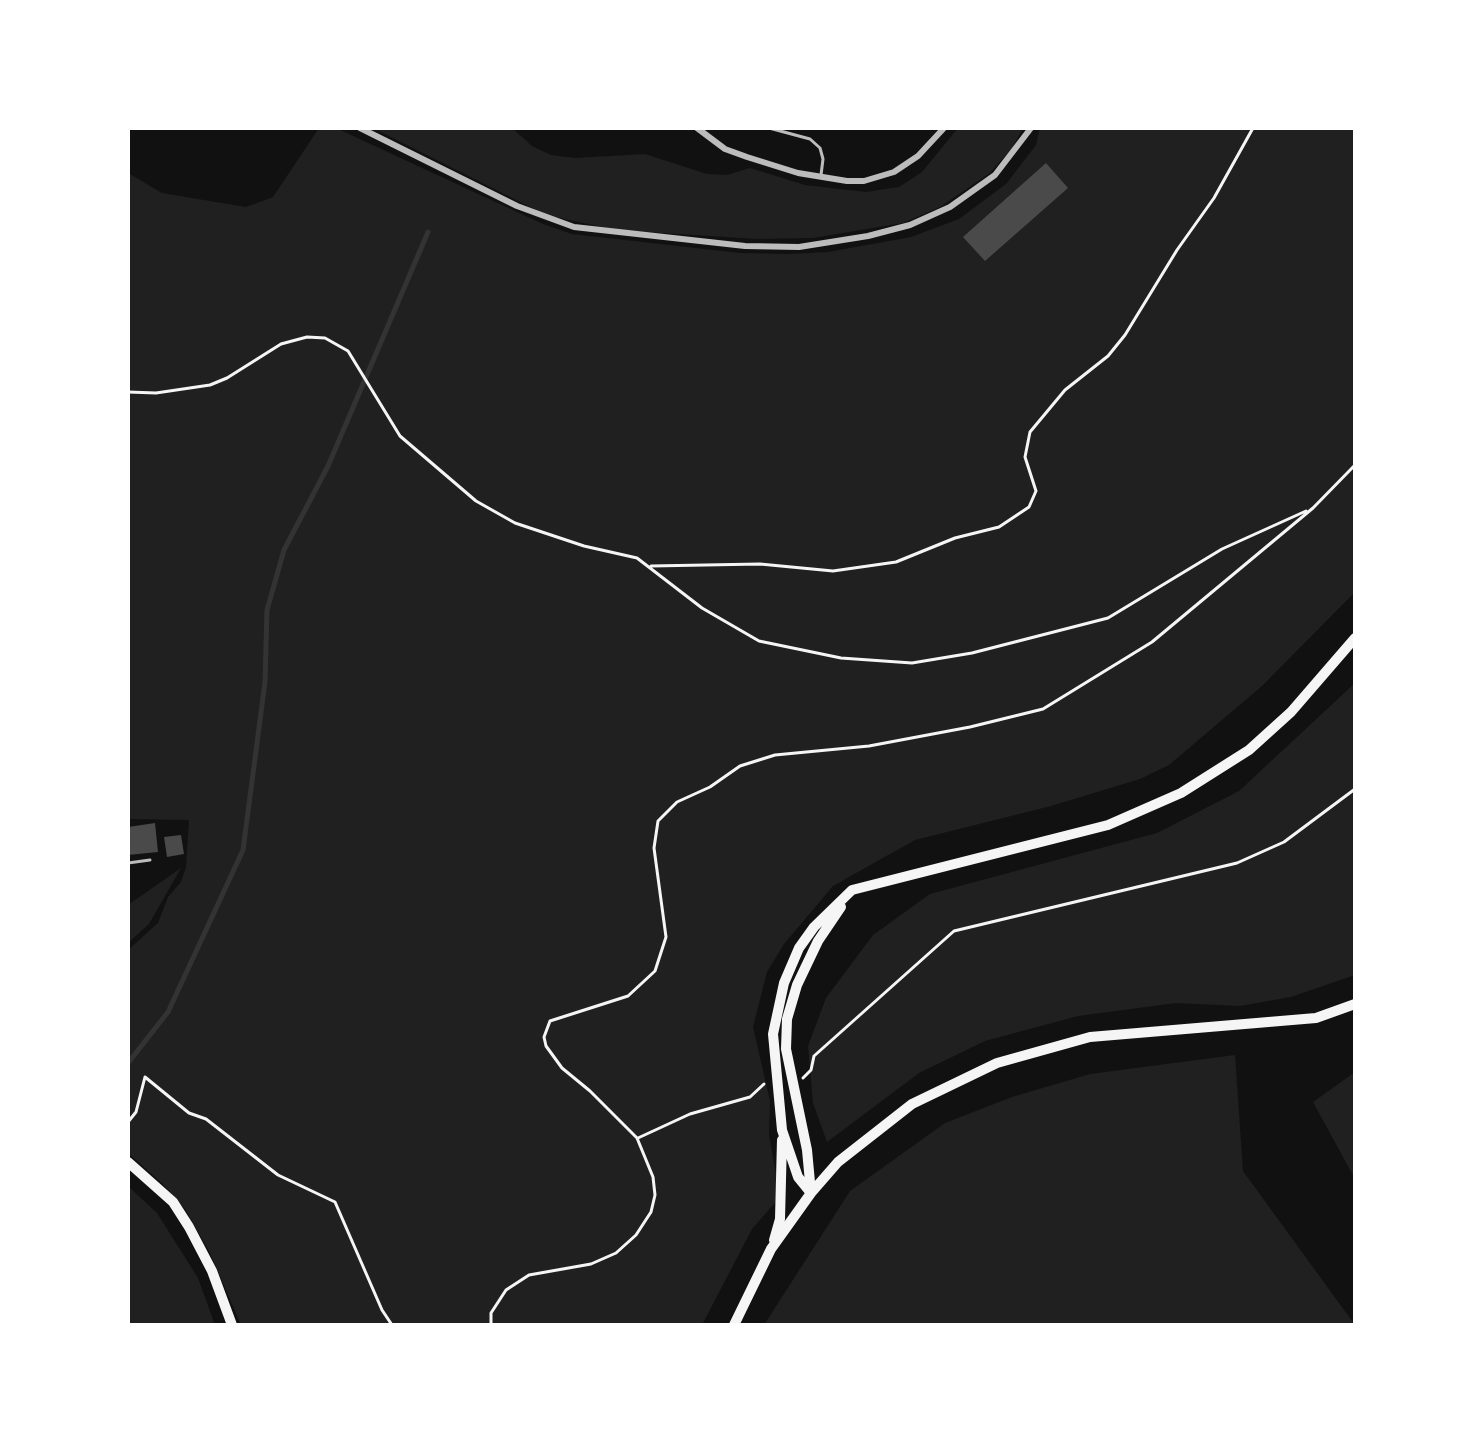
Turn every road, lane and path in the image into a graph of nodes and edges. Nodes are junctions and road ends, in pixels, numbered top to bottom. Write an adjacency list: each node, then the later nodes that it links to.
1 (360, 128): 5 (street)
2 (697, 128): 7 (street)
3 (769, 128): 7 (lane)
4 (944, 128): 7 (street)
5 (1031, 128)
6 (1253, 128): 11 (path)
7 (820, 179)
8 (128, 392): 11 (path)
9 (1355, 465): 10 (path)
10 (1313, 508): 11 (path); 22 (path)
11 (651, 566)
12 (1355, 638): 16 (main road)
13 (1355, 789): 18 (path)
14 (150, 860): 15 (lane)
15 (128, 863)
16 (852, 890): 18 (main road); 19 (main road)
17 (1355, 1004): 24 (main road)
18 (792, 1081): 24 (main road)
19 (776, 1083): 21 (main road); 22 (path)
20 (128, 1122): 27 (path)
21 (782, 1130): 24 (main road); 25 (main road)
22 (637, 1138): 28 (path)
23 (128, 1162): 26 (main road)
24 (811, 1193): 25 (main road)
25 (771, 1249): 29 (main road)
26 (232, 1325)
27 (392, 1325)
28 (491, 1325)
29 (734, 1325)

